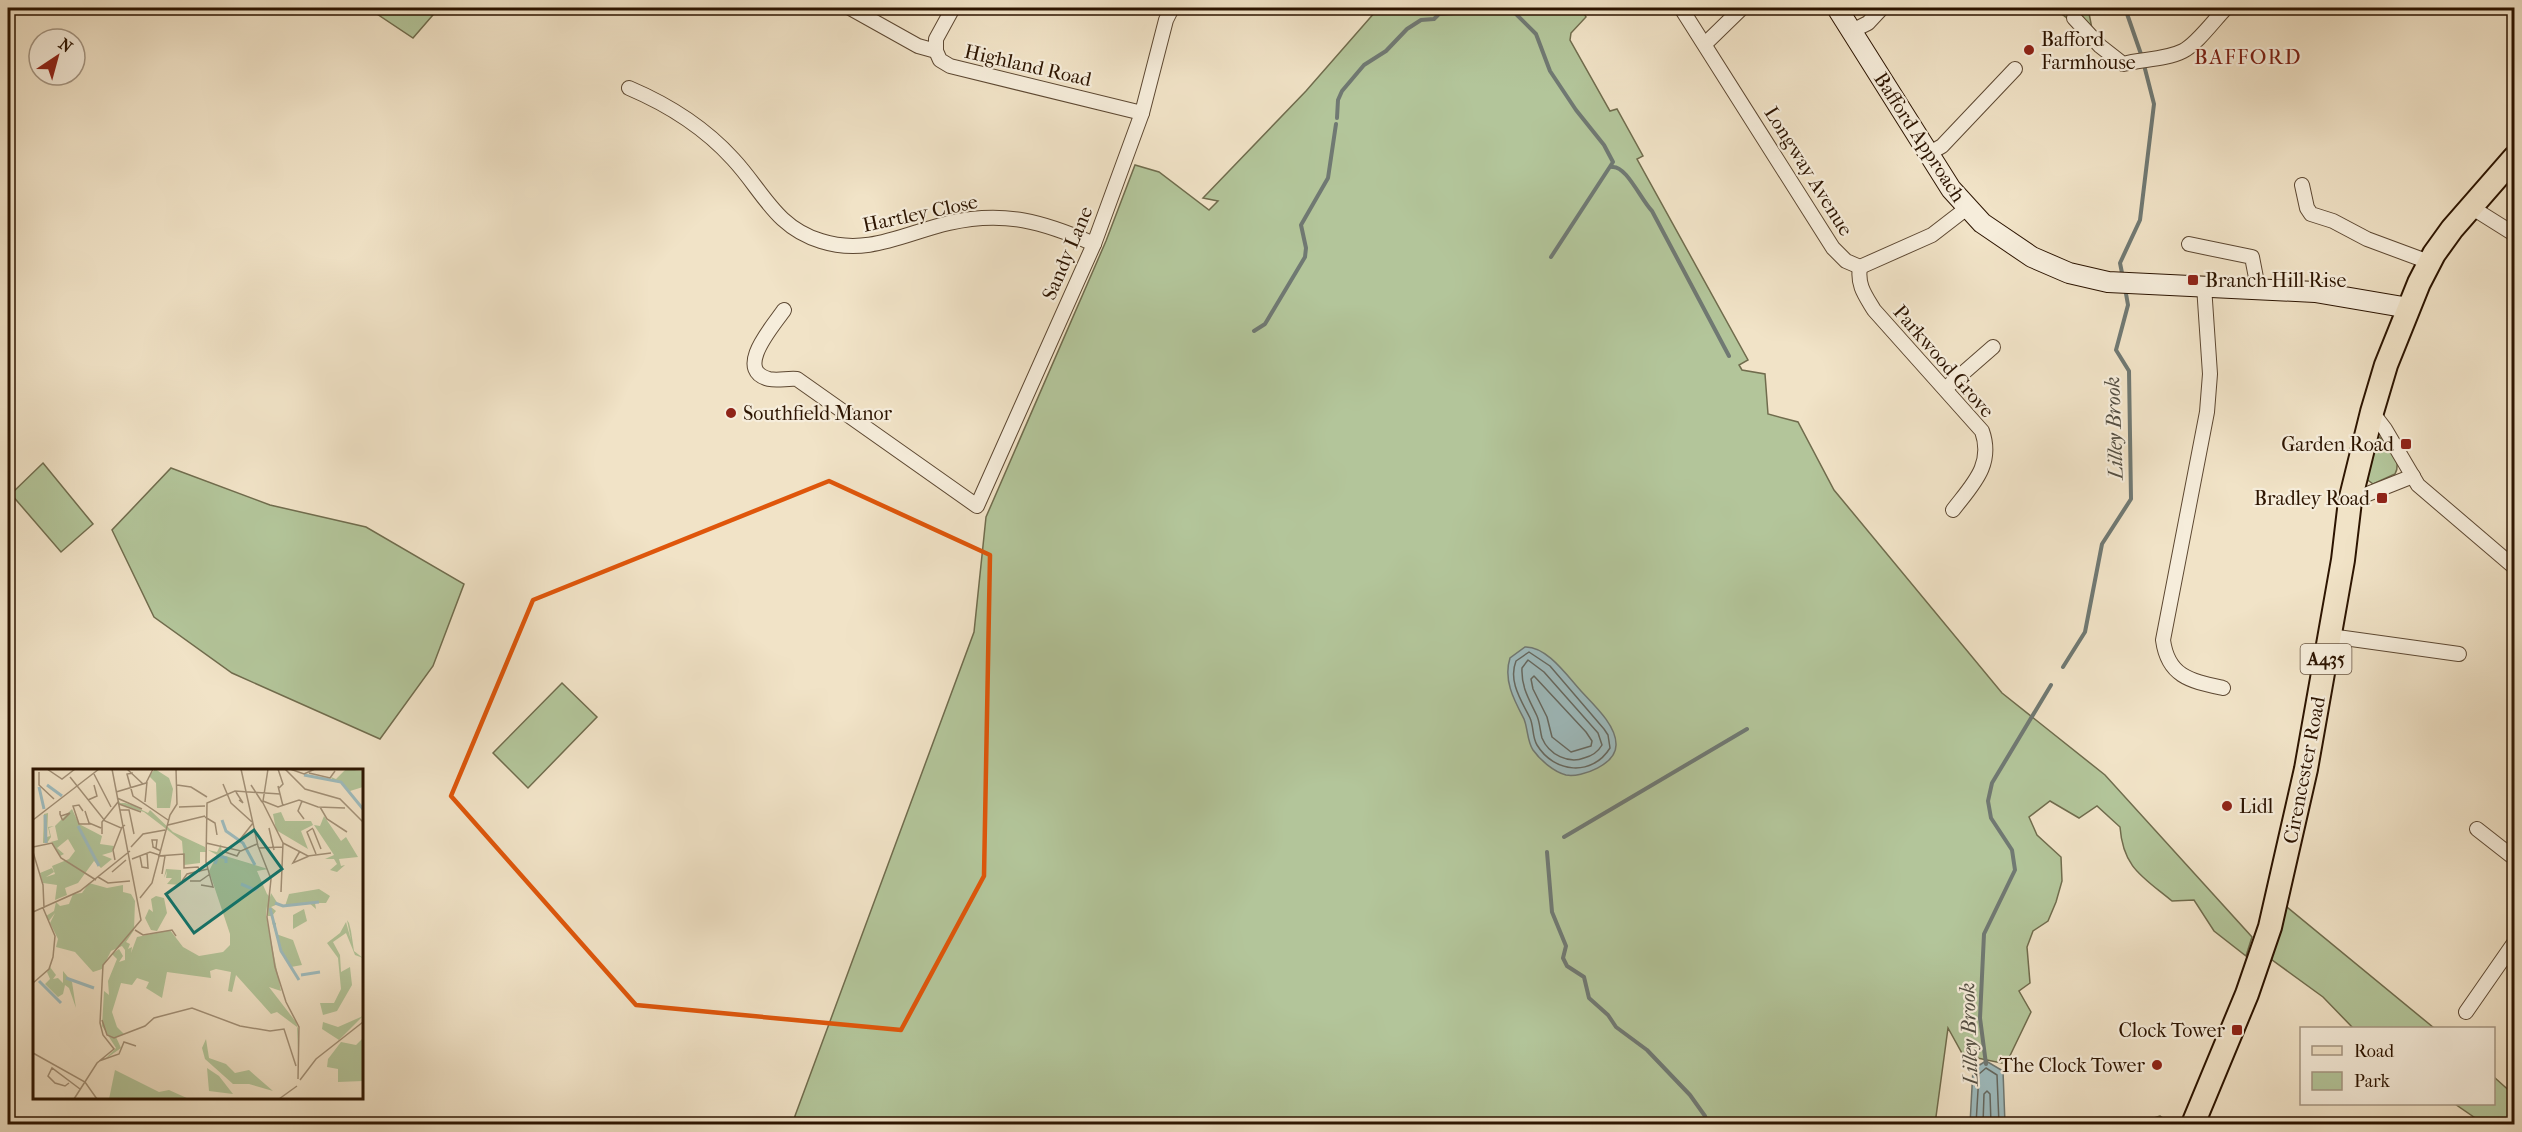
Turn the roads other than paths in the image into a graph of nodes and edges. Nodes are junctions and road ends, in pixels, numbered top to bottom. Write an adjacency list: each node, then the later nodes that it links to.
1 (850, 8): 12 (street, Highland Road)
2 (953, 8): 12 (street)
3 (1172, 8): 15 (street, Sandy Lane)
4 (1680, 8): 11 (street, Longway Avenue)
5 (1742, 8): 11 (street)
6 (1837, 8): 10 (street, Bafford Approach)
7 (1882, 8): 10 (street)
8 (2226, 8): 9 (street)
9 (2074, 18)
10 (1852, 31): 16 (street, Bafford Approach)
11 (1706, 44): 25 (street, Longway Avenue)
12 (936, 51): 15 (street, Highland Road)
13 (2014, 69): 16 (street)
14 (629, 88): 22 (street, Hartley Close)
15 (1142, 113): 22 (street, Sandy Lane)
16 (1928, 154): 20 (street, Bafford Approach)
17 (2514, 158): 19 (main road, Cirencester Road / A435)
18 (2302, 185): 24 (street)
19 (2471, 207): 21 (street); 24 (main road, Cirencester Road / A435)
20 (1967, 208): 25 (street); 26 (street, Bafford Approach)
21 (2514, 234)
22 (1094, 244): 29 (street, Sandy Lane)
23 (2189, 244): 27 (street)
24 (2429, 262): 28 (main road, Cirencester Road / A435)
25 (1860, 267): 31 (street, Parkwood Grove)
26 (2204, 286): 27 (street, Bafford Approach); 39 (street)
27 (2258, 288): 28 (street, Bafford Approach)
28 (2409, 308): 32 (main road, Cirencester Road / A435)
29 (784, 310)
30 (1993, 347): 31 (street)
31 (1946, 388): 35 (street, Parkwood Grove)
32 (2372, 411): 33 (street); 34 (main road, Cirencester Road / A435)
33 (2413, 476): 34 (street); 36 (street)
34 (2350, 501): 37 (main road, Cirencester Road / A435)
35 (1953, 510)
36 (2511, 564)
37 (2330, 636): 38 (street); 44 (main road, Cirencester Road / A435)
38 (2459, 654)
39 (2223, 688)
40 (2477, 828): 41 (street)
41 (2514, 858)
42 (2514, 943): 43 (street)
43 (2466, 1012)
44 (2193, 1125)

